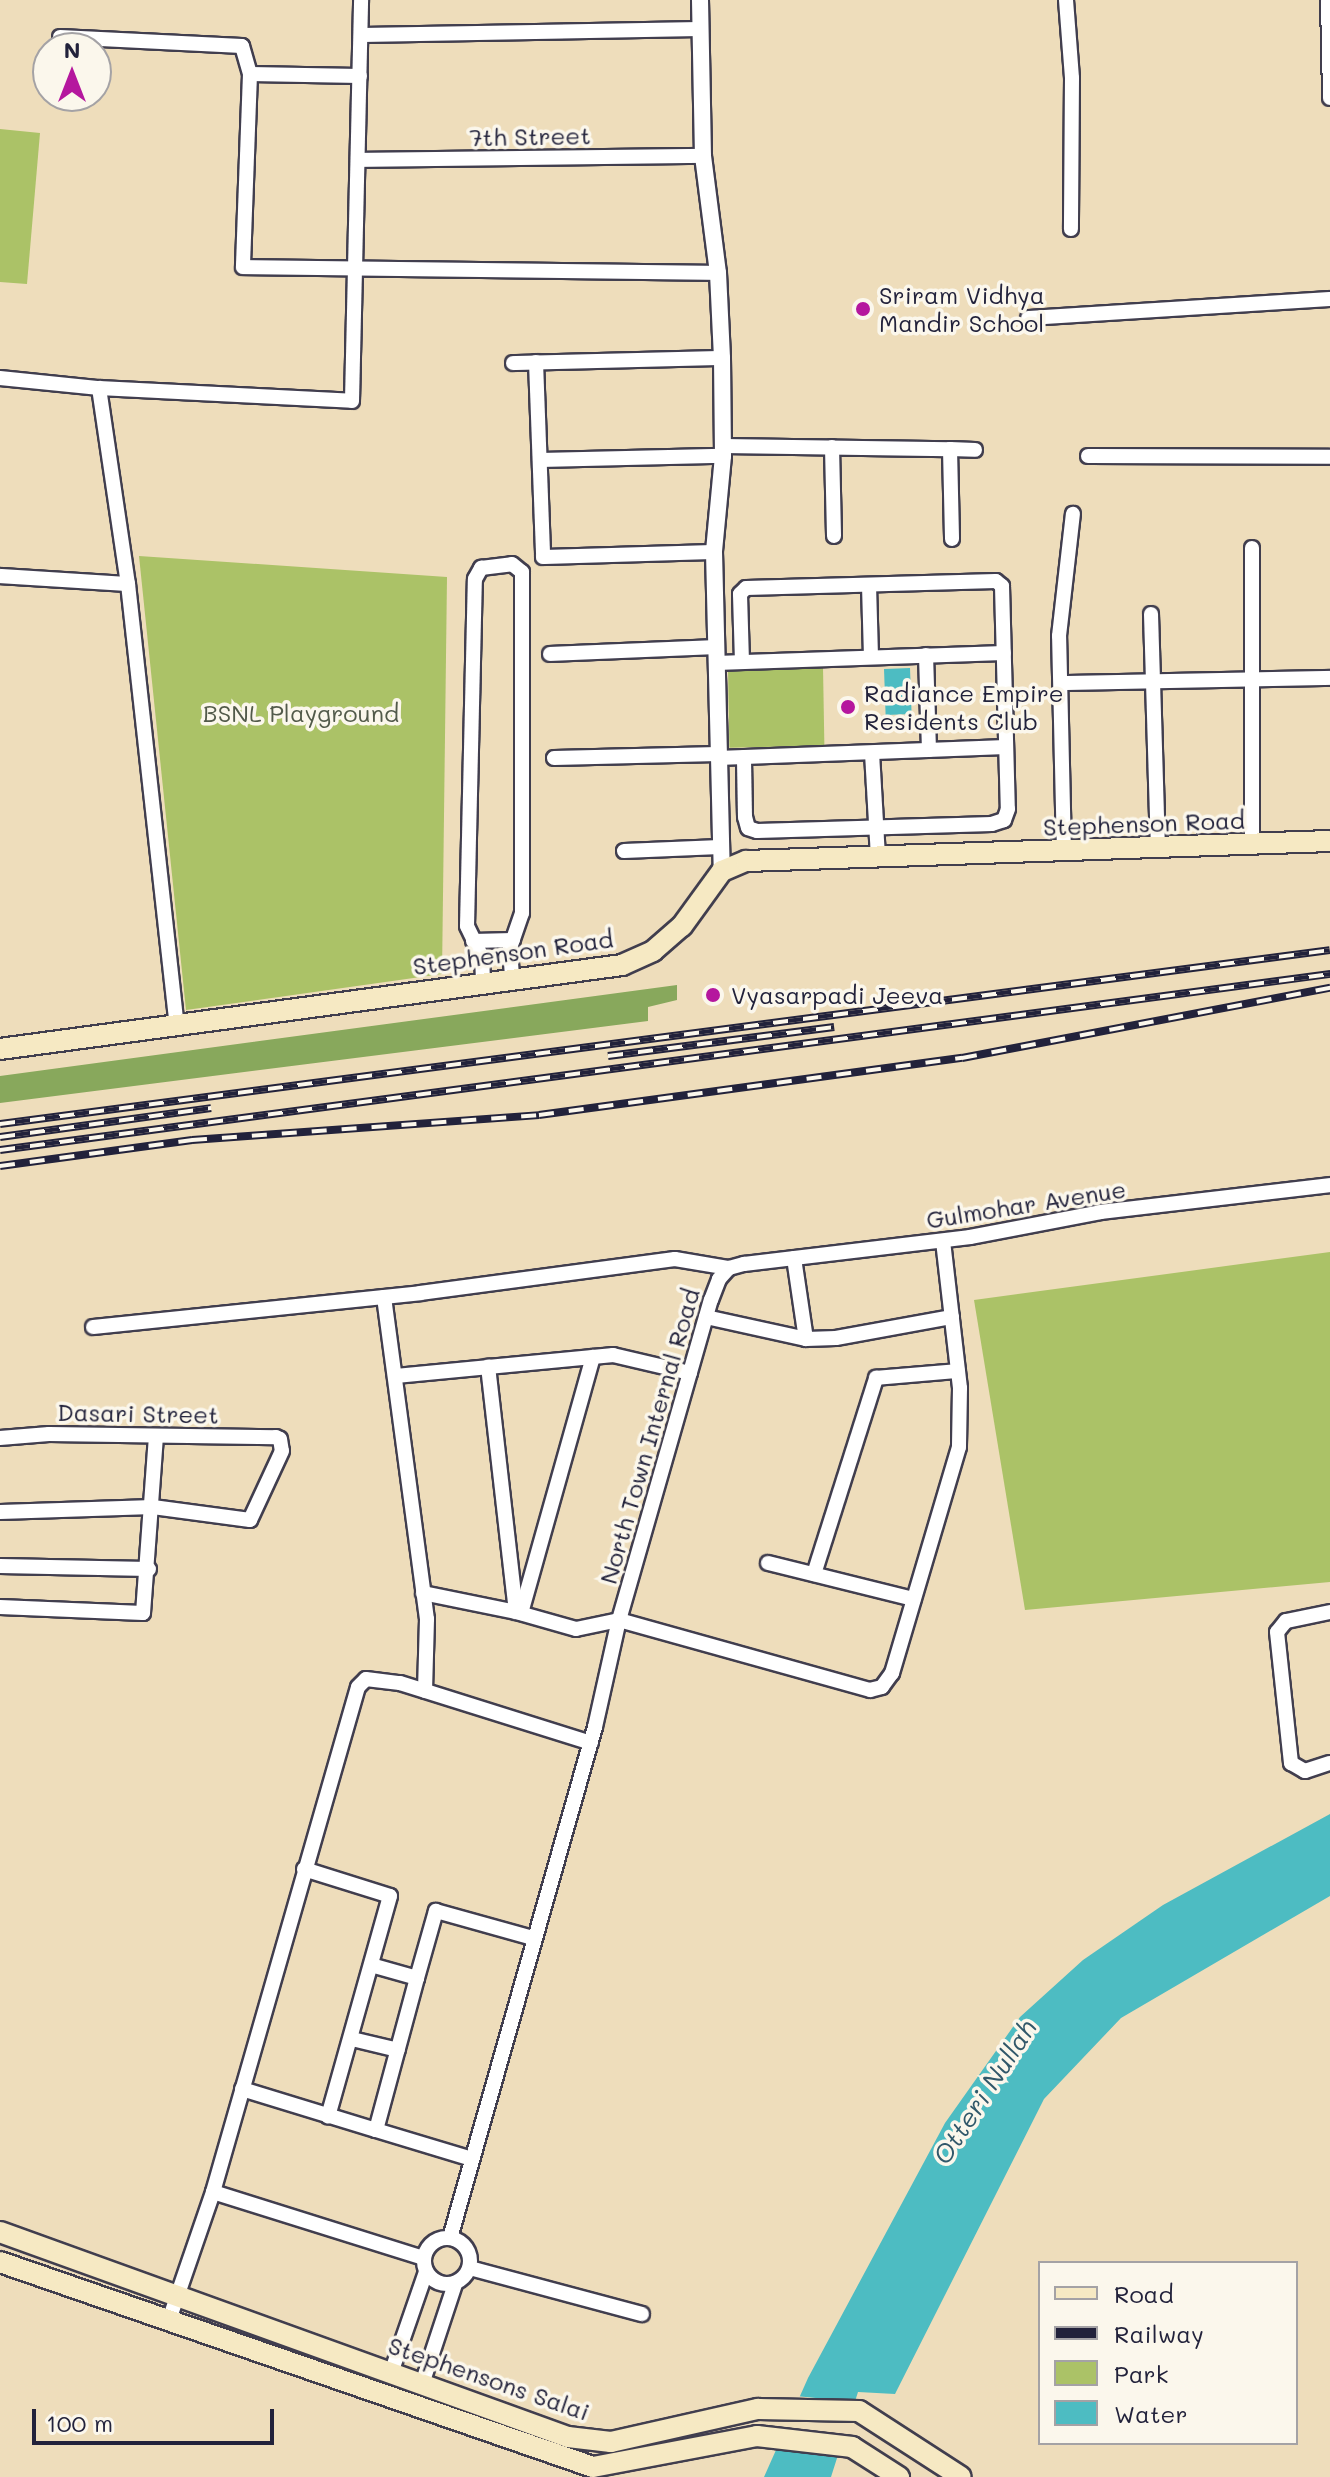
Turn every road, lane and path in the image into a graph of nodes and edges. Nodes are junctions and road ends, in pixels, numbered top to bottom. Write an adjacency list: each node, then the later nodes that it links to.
1 (361, 0): 6 (street)
2 (700, 0): 5 (street)
3 (1066, 0): 13 (street)
4 (1328, 0): 10 (street)
5 (700, 29): 6 (street); 11 (street)
6 (362, 35): 9 (street)
7 (112, 40): 8 (street)
8 (250, 74): 9 (street); 14 (street)
9 (360, 76): 12 (street)
10 (1330, 98)
11 (703, 156): 12 (street, 7th Street); 15 (street)
12 (358, 160): 14 (street)
13 (1071, 229)
14 (355, 268): 15 (street); 22 (street)
15 (718, 273): 18 (street)
16 (1330, 299): 17 (street)
17 (1028, 318)
18 (722, 358): 19 (street); 26 (street)
19 (536, 362): 20 (street); 29 (street)
20 (513, 363)
21 (0, 378): 22 (street)
22 (99, 388): 36 (street)
23 (832, 447): 24 (street); 26 (street); 31 (street)
24 (950, 449): 25 (street); 32 (street)
25 (975, 450)
26 (723, 451): 29 (street); 34 (street)
27 (1088, 456): 28 (street)
28 (1330, 457)
29 (540, 460): 34 (street)
30 (1073, 514): 47 (street)
31 (834, 536)
32 (952, 539)
33 (1252, 548): 46 (street)
34 (714, 552): 41 (street)
35 (0, 576): 36 (street)
36 (128, 584): 68 (street)
37 (869, 585): 39 (street); 43 (street); 44 (street)
38 (1151, 614): 48 (street)
39 (1004, 653): 42 (street); 49 (street)
40 (550, 654): 41 (street)
41 (716, 655): 44 (street); 52 (street)
42 (926, 655): 43 (street); 50 (street)
43 (871, 657): 44 (street)
44 (742, 662)
45 (1330, 678): 46 (street)
46 (1253, 681): 48 (street); 57 (street)
47 (1061, 683): 48 (street); 61 (street)
48 (1152, 684): 59 (street)
49 (1006, 747): 50 (street); 55 (street)
50 (929, 750): 51 (street)
51 (872, 753): 53 (street); 55 (street)
52 (718, 756): 53 (street); 54 (street); 58 (street)
53 (744, 757): 55 (street)
54 (554, 758)
55 (876, 827): 62 (street)
56 (1330, 841): 57 (main road, Stephenson Road)
57 (1252, 846): 59 (main road, Stephenson Road)
58 (720, 847): 60 (street); 63 (street)
59 (1158, 849): 61 (main road, Stephenson Road)
60 (624, 851)
61 (1064, 853): 62 (main road, Stephenson Road)
62 (878, 857): 63 (main road, Stephenson Road)
63 (722, 871): 66 (main road, Stephenson Road)
64 (513, 940): 65 (street); 65 (street); 66 (street)
65 (473, 941): 67 (street)
66 (511, 971): 67 (main road, Stephenson Road)
67 (483, 973): 68 (main road, Stephenson Road)
68 (177, 1026): 69 (main road, Stephenson Road)
69 (0, 1049)
70 (1330, 1185): 71 (street, Gulmohar Avenue)
71 (943, 1241): 72 (street, Gulmohar Avenue); 76 (street)
72 (794, 1258): 73 (street, Gulmohar Avenue); 78 (street)
73 (729, 1268): 74 (street, Gulmohar Avenue); 75 (street, North Town Internal Road)
74 (384, 1297): 77 (street, Gulmohar Avenue); 83 (street)
75 (706, 1317): 78 (street); 82 (street, North Town Internal Road)
76 (952, 1317): 78 (street); 81 (street)
77 (93, 1327)
78 (806, 1339)
79 (593, 1357): 80 (street); 82 (street); 95 (street)
80 (488, 1367): 83 (street); 95 (street)
81 (958, 1371): 91 (street); 93 (street)
82 (690, 1373): 97 (street, North Town Internal Road)
83 (395, 1376): 92 (street)
84 (156, 1437): 85 (street, Dasari Street); 86 (street); 86 (street, Dasari Street)
85 (0, 1438)
86 (153, 1507): 87 (street); 90 (street)
87 (0, 1512)
88 (768, 1563): 91 (street)
89 (0, 1566): 90 (street)
90 (149, 1569): 94 (street)
91 (814, 1574): 93 (street)
92 (423, 1593): 95 (street); 98 (street)
93 (914, 1599): 97 (street)
94 (0, 1607)
95 (518, 1612): 97 (street)
96 (1330, 1612): 100 (street)
97 (619, 1620): 99 (street, North Town Internal Road)
98 (425, 1691): 99 (street); 101 (street)
99 (591, 1743): 102 (street, North Town Internal Road)
100 (1330, 1763)
101 (304, 1869): 103 (street); 107 (street)
102 (533, 1938): 104 (street); 110 (street, North Town Internal Road)
103 (371, 1965): 104 (street); 105 (street)
104 (417, 1978): 106 (street)
105 (352, 2039): 106 (street); 108 (street)
106 (398, 2050): 109 (street)
107 (242, 2089): 108 (street); 111 (street)
108 (328, 2116): 109 (street)
109 (376, 2130): 110 (street)
110 (472, 2159): 113 (street, North Town Internal Road)
111 (213, 2192): 115 (street); 118 (street)
112 (0, 2232): 118 (main road, Stephensons Salai)
113 (450, 2238): 115 (street); 116 (street)
114 (0, 2262): 120 (main road, Stephensons Salai)
115 (425, 2265): 117 (street); 121 (street)
116 (470, 2268): 117 (street); 119 (street)
117 (455, 2284): 122 (street)
118 (179, 2296): 120 (street); 121 (main road, Stephensons Salai)
119 (642, 2314)
120 (169, 2320): 123 (main road, Stephensons Salai)
121 (391, 2373): 122 (main road, Stephensons Salai)
122 (422, 2384): 124 (main road, Stephensons Salai)
123 (899, 2477)
124 (961, 2477)

